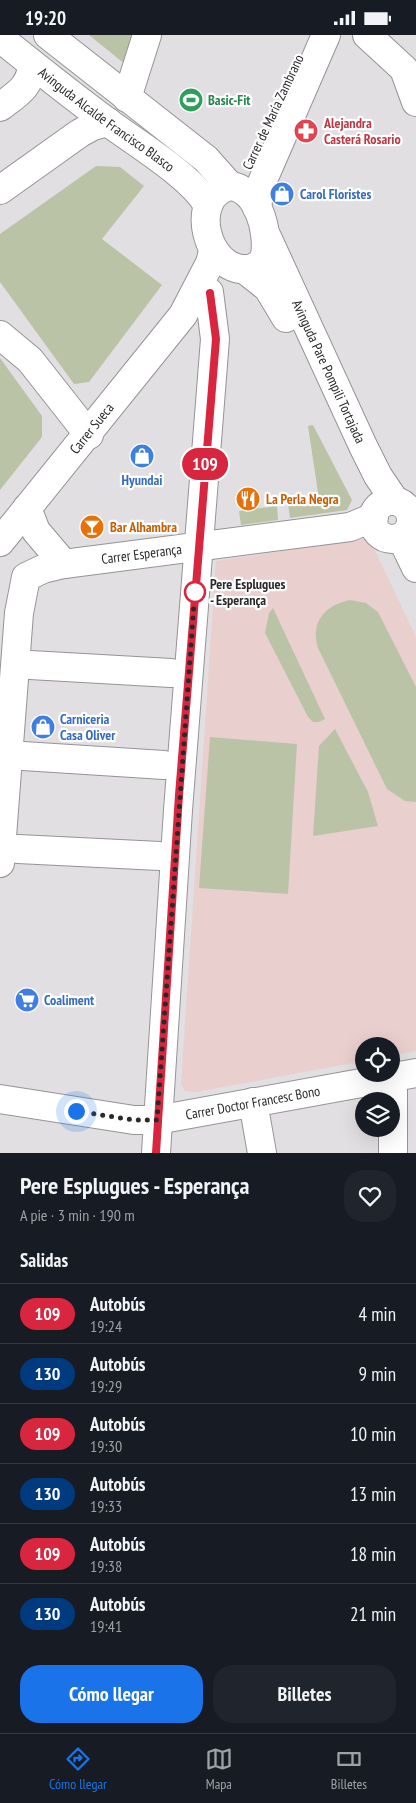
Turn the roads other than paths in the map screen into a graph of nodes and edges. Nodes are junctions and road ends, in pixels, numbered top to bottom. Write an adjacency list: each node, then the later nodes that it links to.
1 (48, 35): 9 (street)
2 (146, 35): 9 (street)
3 (308, 35): 13 (street, Carrer de María Zambrano)
4 (326, 35): 16 (street)
5 (367, 35): 8 (street)
6 (0, 38): 7 (street, Avinguda Alcalde Francisco Blasco)
7 (32, 64): 11 (street); 12 (street, Avinguda Alcalde Francisco Blasco)
8 (410, 67): 10 (street)
9 (127, 97): 13 (street)
10 (416, 102)
11 (0, 107)
12 (108, 123): 14 (street); 15 (street, Avinguda Alcalde Francisco Blasco)
13 (232, 186): 15 (street); 16 (street)
14 (0, 190)
15 (208, 206): 18 (street)
16 (257, 208): 17 (street)
17 (266, 237): 19 (street); 25 (street, Avinguda Pare Pompili Tortajada)
18 (213, 251): 19 (street); 21 (street, Carrer Sueca)
19 (240, 269): 20 (street, Carrer Sueca); 25 (street, Avinguda Pare Pompili Tortajada)
20 (210, 293): 21 (street, Carrer Sueca); 27 (street)
21 (183, 315): 23 (street, Carrer Sueca)
22 (0, 335): 23 (street)
23 (88, 435): 24 (street, Carrer Sueca)
24 (27, 508): 26 (street, Carrer Sueca); 28 (street)
25 (395, 517): 27 (street, Carrer Esperança); 29 (street, Avinguda Pare Pompili Tortajada)
26 (0, 542)
27 (198, 547): 28 (street, Carrer Esperança); 40 (street)
28 (64, 564): 30 (street, Carrer Esperança)
29 (416, 568)
30 (8, 639): 35 (street)
31 (30, 665): 32 (street)
32 (171, 673)
33 (23, 756): 34 (street)
34 (164, 765)
35 (5, 844): 36 (street)
36 (160, 856)
37 (405, 1075): 39 (street, Carrer Doctor Francesc Bono); 43 (street)
38 (0, 1099): 40 (street, Carrer Doctor Francesc Bono)
39 (253, 1103): 40 (street, Carrer Doctor Francesc Bono); 42 (street)
40 (157, 1120): 41 (street)
41 (156, 1153)
42 (262, 1153)
43 (393, 1153)

